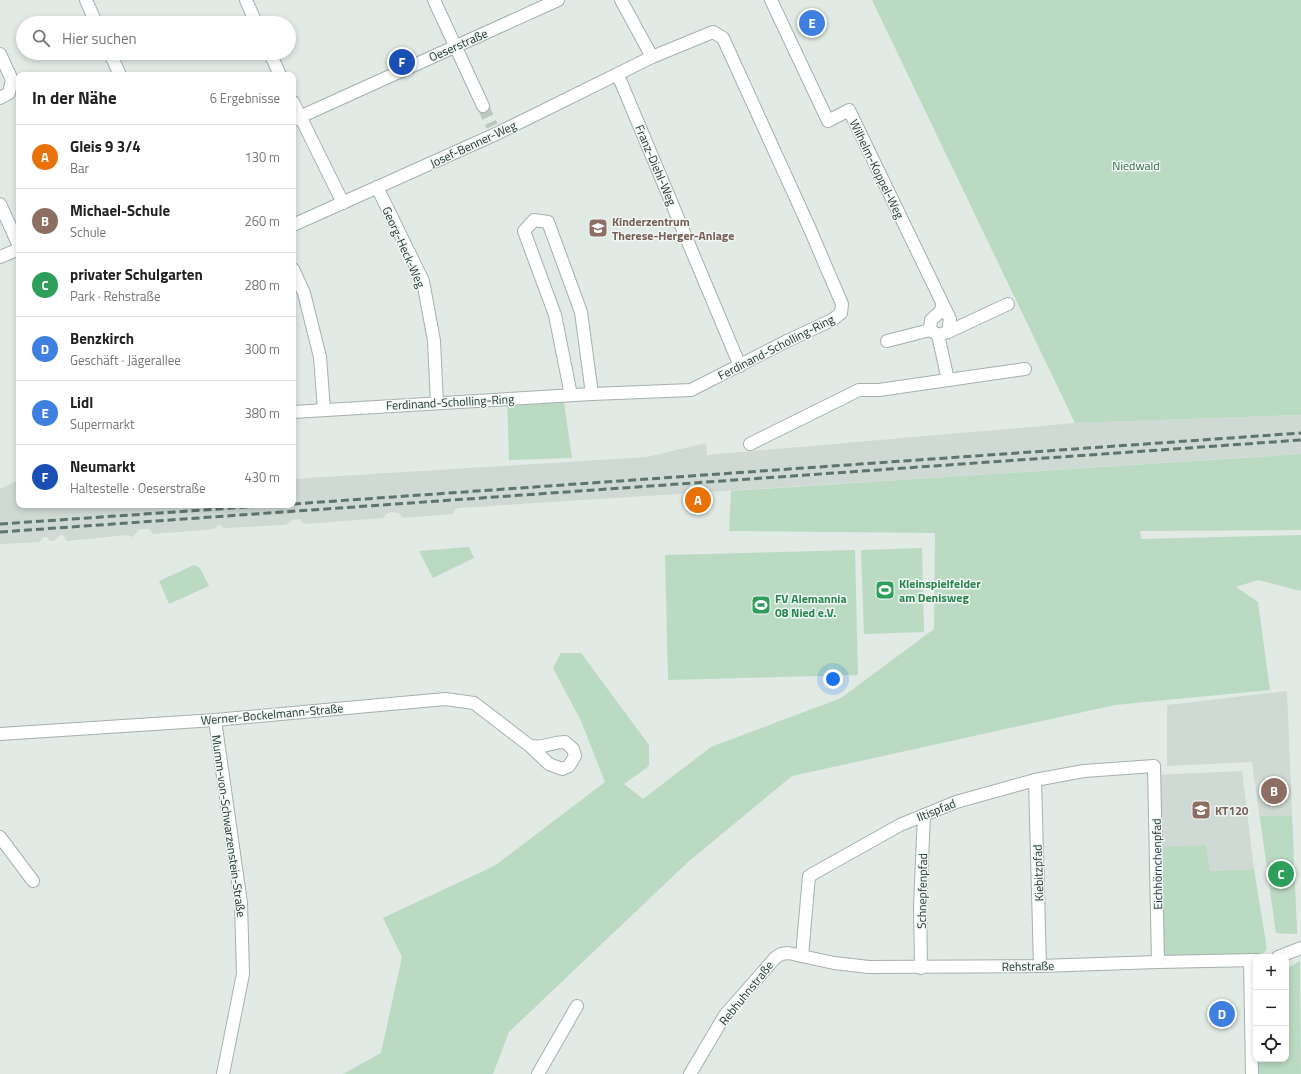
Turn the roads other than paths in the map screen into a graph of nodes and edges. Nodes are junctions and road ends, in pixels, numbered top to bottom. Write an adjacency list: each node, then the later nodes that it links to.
1 (86, 0): 7 (street)
2 (246, 0): 8 (street)
3 (434, 0): 9 (street)
4 (558, 0): 9 (street, Oeserstraße)
5 (621, 0): 11 (street)
6 (771, 0): 29 (street, Wilhelm-Koppel-Weg)
7 (93, 16)
8 (253, 16)
9 (455, 46): 18 (street); 19 (street, Oeserstraße)
10 (0, 54): 17 (street)
11 (652, 58): 16 (street, Josef-Benner-Weg); 32 (street, Ferdinand-Scholling-Ring)
12 (113, 60): 14 (street)
13 (273, 60): 15 (street)
14 (119, 72)
15 (279, 72)
16 (618, 75): 20 (street, Josef-Benner-Weg); 32 (street, Franz-Diehl-Weg)
17 (0, 98)
18 (483, 106)
19 (297, 118): 21 (street)
20 (377, 187): 21 (street, Josef-Benner-Weg); 37 (street, Georg-Heck-Weg)
21 (343, 203): 23 (street, Josef-Benner-Weg)
22 (0, 204): 24 (street)
23 (296, 224)
24 (16, 241)
25 (16, 250): 26 (street)
26 (0, 258)
27 (296, 276): 38 (street)
28 (1008, 304): 30 (street)
29 (942, 305): 30 (street, Wilhelm-Koppel-Weg); 30 (street)
30 (939, 332): 31 (street); 34 (street, Wilhelm-Koppel-Weg)
31 (887, 341)
32 (740, 366): 35 (street, Ferdinand-Scholling-Ring)
33 (1025, 369): 34 (street)
34 (948, 380): 40 (street)
35 (592, 394): 36 (street, Ferdinand-Scholling-Ring); 36 (street)
36 (571, 395): 37 (street, Ferdinand-Scholling-Ring)
37 (437, 403): 38 (street, Ferdinand-Scholling-Ring)
38 (324, 410): 39 (street, Ferdinand-Scholling-Ring)
39 (296, 412)
40 (750, 444)
41 (215, 720): 42 (street, Werner-Bockelmann-Straße); 43 (street, Werner-Bockelmann-Straße); 57 (street, Mumm-von-Schwarzenstein-Straße)
42 (0, 734)
43 (530, 746)
44 (1154, 766): 45 (street, Iltispfad); 53 (street, Eichhörnchenpfad)
45 (1035, 780): 46 (street, Iltispfad); 54 (street, Kiebitzpfad)
46 (924, 815): 51 (street, Iltispfad); 55 (street, Schnepfenpfad)
47 (0, 837): 48 (street)
48 (33, 881)
49 (1301, 948): 50 (street)
50 (1286, 954)
51 (802, 956): 55 (street, Rehstraße); 59 (street, Rebhuhnstraße)
52 (1253, 960): 53 (street, Rehstraße); 60 (street)
53 (1158, 962): 54 (street, Rehstraße)
54 (1040, 966): 55 (street, Rehstraße)
55 (921, 968)
56 (577, 1006): 58 (street)
57 (223, 1074)
58 (538, 1074)
59 (690, 1074)
60 (1252, 1074)

